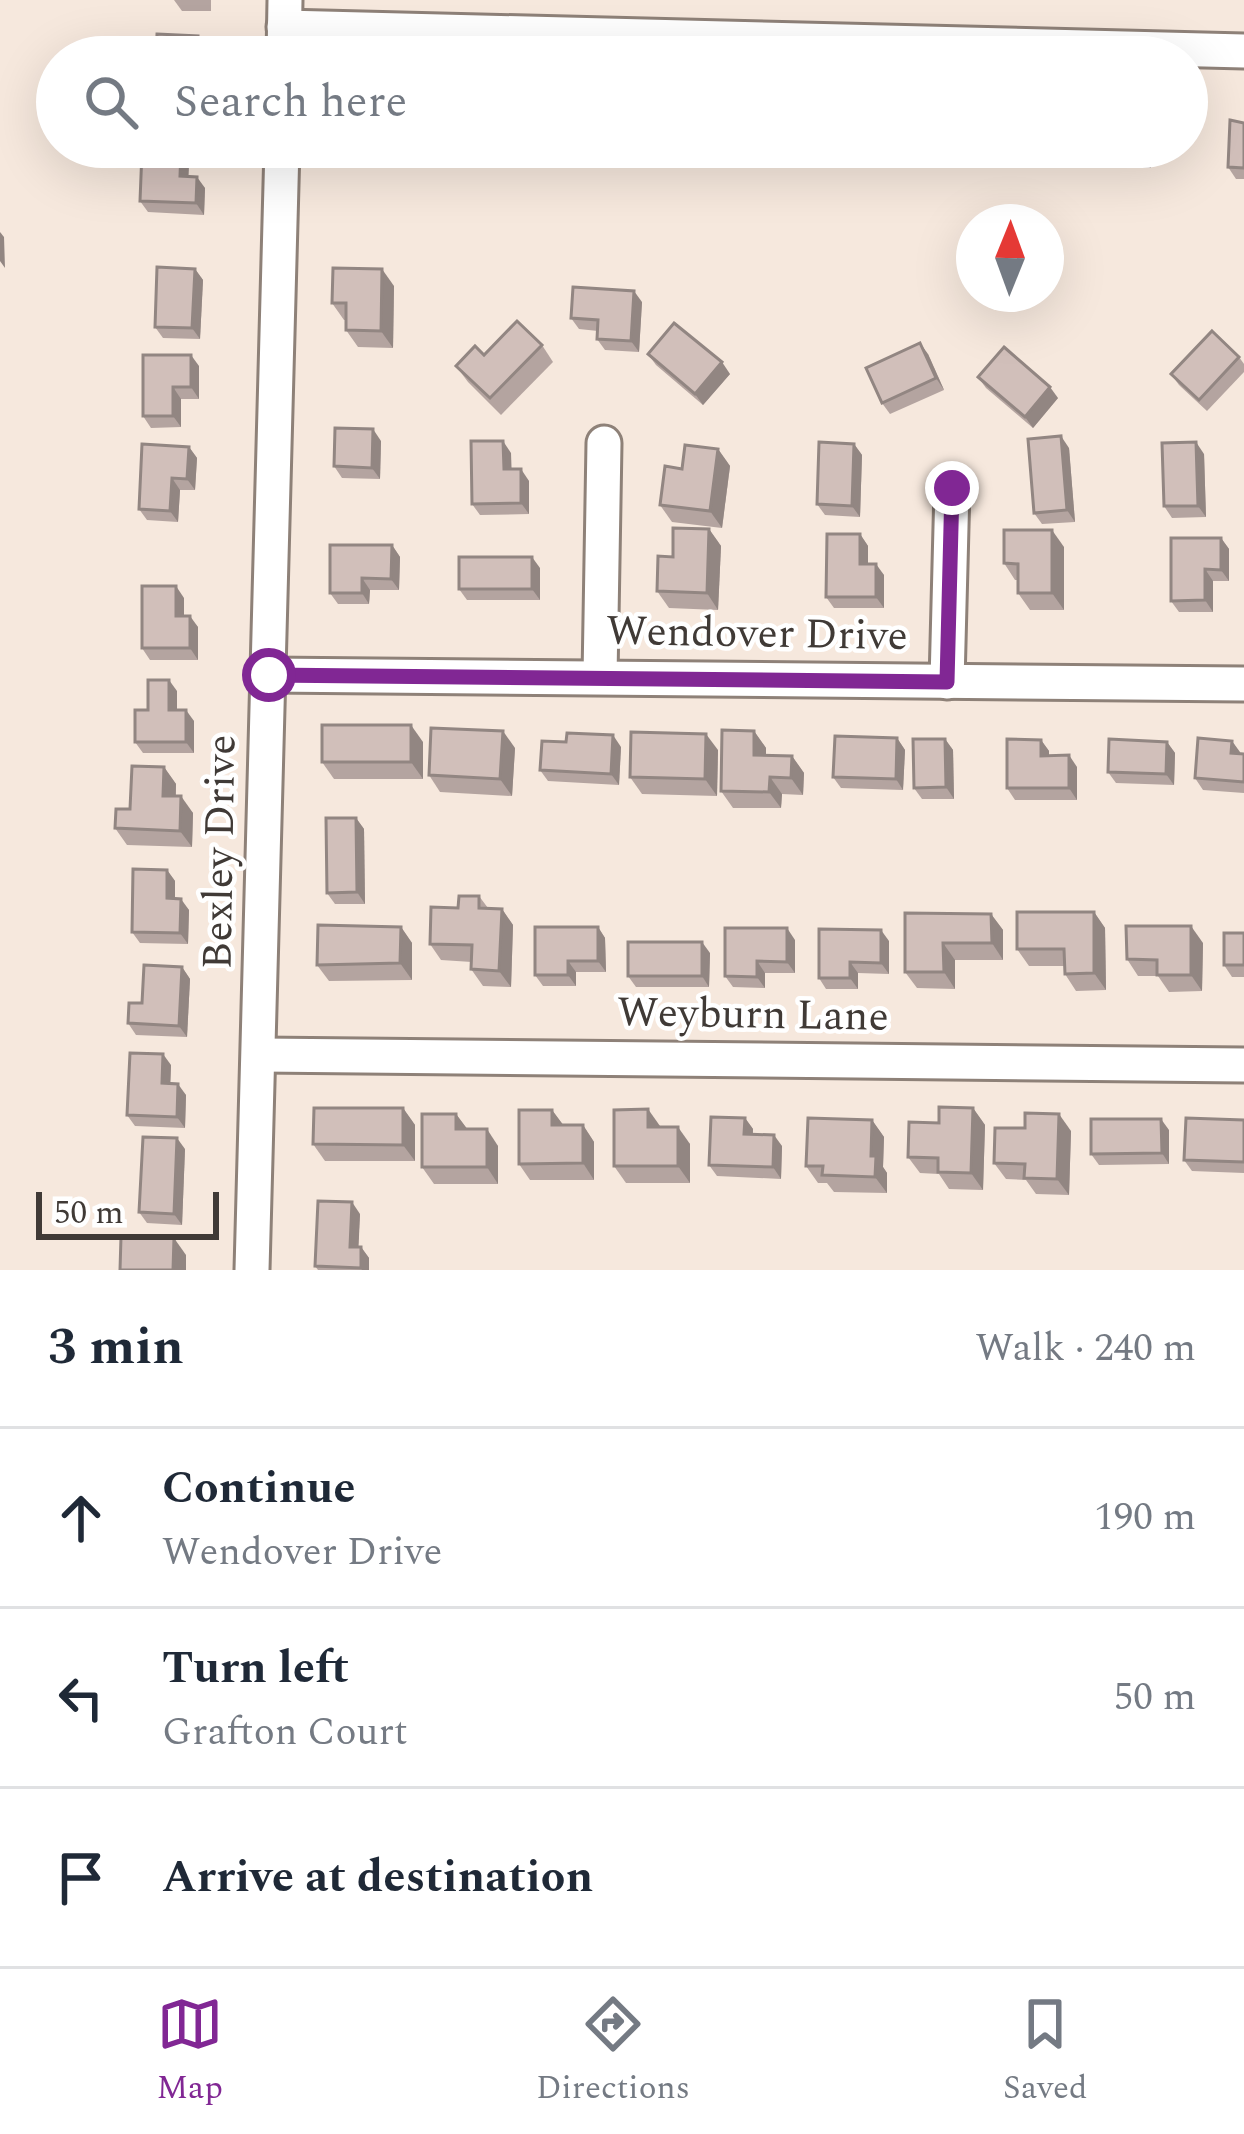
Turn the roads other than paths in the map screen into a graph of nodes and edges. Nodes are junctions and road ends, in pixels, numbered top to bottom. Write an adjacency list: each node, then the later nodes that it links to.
1 (284, 28): 2 (street)
2 (618, 36)
3 (1208, 50): 4 (street)
4 (1244, 51)
5 (281, 168): 8 (street, Bexley Drive)
6 (604, 443): 9 (street)
7 (952, 488): 10 (street)
8 (269, 675): 9 (street, Wendover Drive); 12 (street, Bexley Drive)
9 (600, 677): 10 (street, Wendover Drive)
10 (947, 682): 11 (street, Wendover Drive)
11 (1244, 684)
12 (261, 1054): 13 (street, Weyburn Lane); 14 (street, Bexley Drive)
13 (1244, 1065)
14 (252, 1270)

